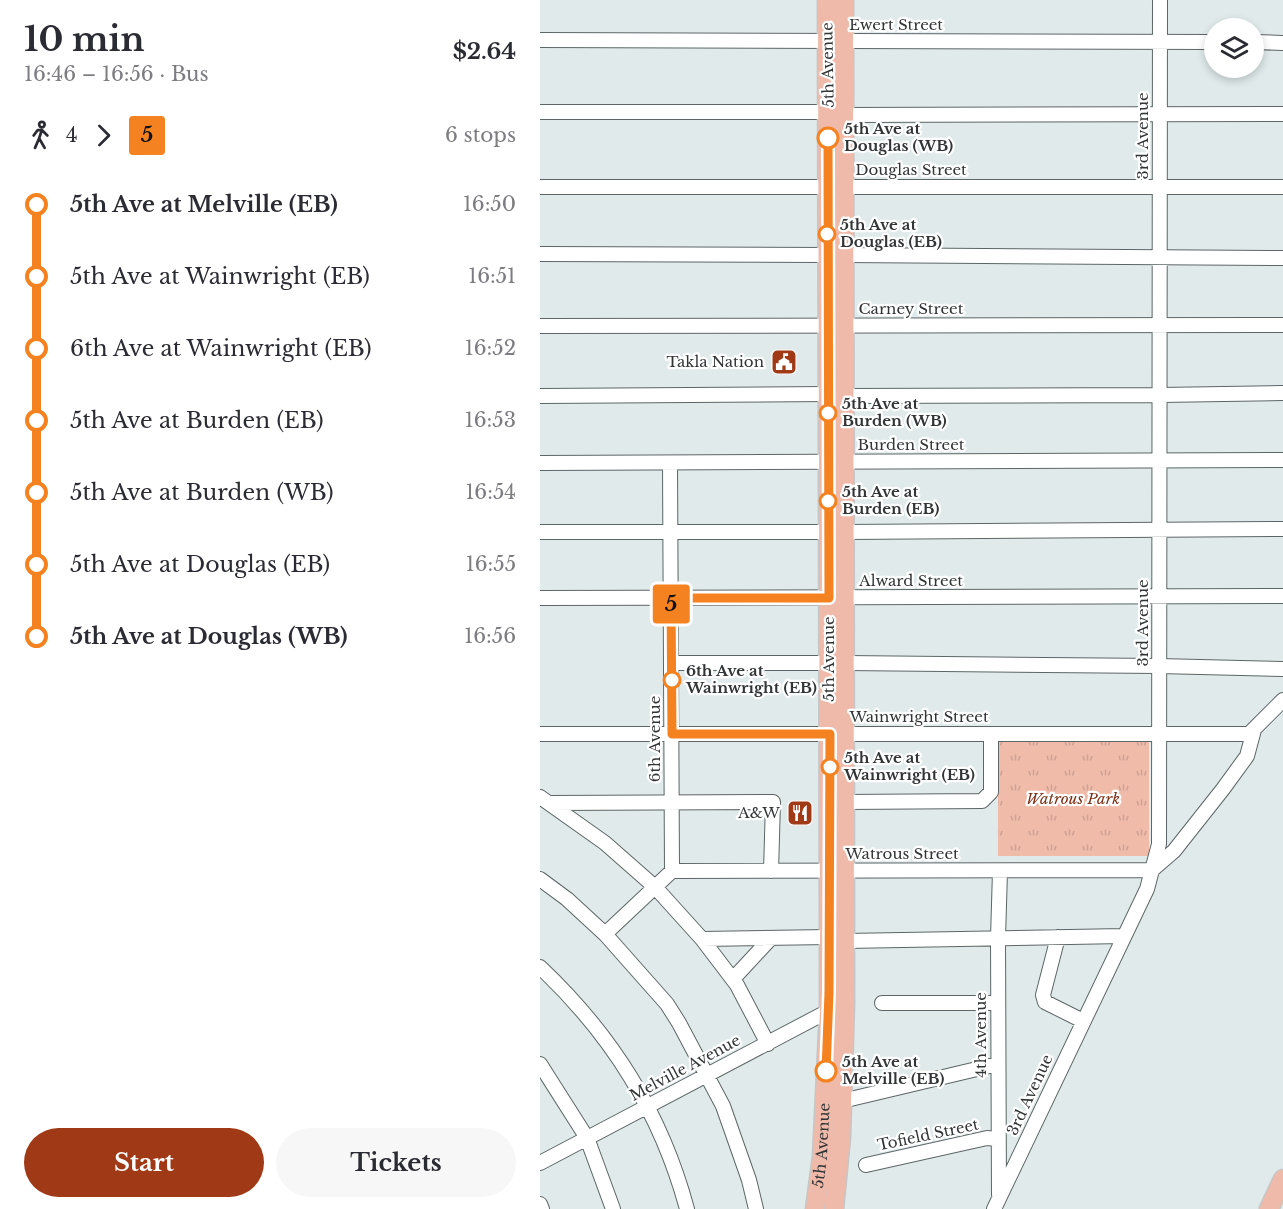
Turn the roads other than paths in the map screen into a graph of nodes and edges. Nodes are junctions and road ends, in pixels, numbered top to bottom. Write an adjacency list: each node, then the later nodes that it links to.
1 (827, 0): 5 (main road, 5th Avenue)
2 (844, 0): 5 (main road, 5th Avenue)
3 (1160, 0): 6 (street, 3rd Avenue)
4 (540, 40): 5 (street, Ewert Street)
5 (836, 41): 6 (street, Ewert Street); 11 (main road, 5th Avenue)
6 (1160, 42): 7 (street, Ewert Street); 13 (street, 3rd Avenue)
7 (1204, 42)
8 (1264, 42): 9 (street)
9 (1283, 43)
10 (540, 112): 11 (street)
11 (836, 113): 13 (street); 15 (main road, 5th Avenue)
12 (1283, 114): 13 (street)
13 (1160, 115): 16 (street, 3rd Avenue)
14 (540, 187): 15 (street, Douglas Street)
15 (836, 187): 16 (street, Douglas Street); 19 (main road, 5th Avenue)
16 (1160, 187): 17 (street, Douglas Street); 20 (street, 3rd Avenue)
17 (1283, 187)
18 (540, 254): 19 (street)
19 (836, 255): 20 (street); 25 (main road, 5th Avenue)
20 (1160, 258): 21 (street); 22 (street, 3rd Avenue)
21 (1283, 258)
22 (1160, 325): 23 (street, Carney Street); 25 (street, Carney Street); 28 (street, 3rd Avenue)
23 (1283, 325)
24 (540, 326): 25 (street, Carney Street)
25 (836, 326): 27 (main road, 5th Avenue)
26 (1283, 393): 28 (street)
27 (836, 395): 28 (street); 29 (street); 32 (main road, 5th Avenue)
28 (1160, 395): 31 (street, 3rd Avenue)
29 (540, 396)
30 (1283, 460): 31 (street, Burden Street)
31 (1159, 461): 32 (street, Burden Street); 36 (street, 3rd Avenue)
32 (836, 462): 34 (street, Burden Street); 39 (main road, 5th Avenue)
33 (540, 463): 34 (street, Burden Street)
34 (670, 463): 38 (street, 6th Avenue)
35 (1283, 529): 36 (street)
36 (1159, 530): 39 (street); 41 (street, 3rd Avenue)
37 (540, 532): 38 (street)
38 (671, 532): 39 (street); 43 (street, 6th Avenue)
39 (837, 532): 44 (main road, 5th Avenue)
40 (1283, 596): 41 (street, Alward Street)
41 (1159, 597): 44 (street, Alward Street); 47 (street, 3rd Avenue)
42 (540, 598): 43 (street, Alward Street)
43 (671, 598): 44 (street, Alward Street); 45 (street, 6th Avenue)
44 (837, 598): 46 (main road, 5th Avenue)
45 (672, 663): 46 (street); 52 (street, 6th Avenue)
46 (837, 663): 47 (street); 53 (main road, 5th Avenue)
47 (1159, 666): 48 (street); 55 (street, 3rd Avenue)
48 (1283, 669)
49 (1283, 699): 50 (street)
50 (1254, 730): 55 (street, Wainwright Street); 61 (street)
51 (540, 734): 52 (street, Wainwright Street)
52 (672, 734): 53 (street, Wainwright Street); 57 (street, 6th Avenue)
53 (837, 734): 54 (street, Wainwright Street); 58 (main road, 5th Avenue); 59 (main road, 5th Avenue)
54 (991, 734): 55 (street, Wainwright Street); 58 (street)
55 (1159, 735): 61 (street, 3rd Avenue)
56 (545, 800): 57 (street); 65 (street)
57 (672, 802): 62 (street, 6th Avenue); 63 (street)
58 (845, 802): 59 (main road, 5th Avenue)
59 (838, 870): 60 (street, Watrous Street); 63 (street, Watrous Street); 72 (main road, 5th Avenue)
60 (1000, 870): 61 (street, Watrous Street); 70 (street, 4th Avenue)
61 (1152, 870): 67 (street, 3rd Avenue)
62 (672, 871): 63 (street, Watrous Street); 65 (street)
63 (771, 871)
64 (540, 879): 66 (street)
65 (655, 887): 66 (street); 71 (street)
66 (605, 934): 83 (street)
67 (1124, 936): 68 (street); 79 (street, 3rd Avenue)
68 (1058, 937): 70 (street); 79 (street)
69 (771, 938): 71 (street); 72 (street); 74 (street)
70 (998, 938): 72 (street); 77 (street, 4th Avenue)
71 (702, 939): 74 (street)
72 (837, 939): 75 (main road, 5th Avenue); 78 (main road, 5th Avenue)
73 (540, 967): 85 (street)
74 (733, 979): 80 (street)
75 (845, 1002): 78 (street, Melville Avenue); 84 (main road, 5th Avenue)
76 (882, 1003): 77 (street)
77 (998, 1003): 82 (street, 4th Avenue)
78 (829, 1011): 80 (street, Melville Avenue); 97 (main road, 5th Avenue)
79 (1083, 1021): 92 (street, 3rd Avenue)
80 (768, 1044): 83 (street, Melville Avenue)
81 (540, 1064): 86 (street)
82 (998, 1064): 84 (street); 87 (street, 4th Avenue)
83 (706, 1076): 85 (street, Melville Avenue); 96 (street)
84 (842, 1101): 98 (main road, 5th Avenue)
85 (646, 1107): 86 (street, Melville Avenue); 95 (street)
86 (587, 1138): 88 (street, Melville Avenue); 94 (street)
87 (997, 1139): 89 (street, Tofield Street); 92 (street, 4th Avenue)
88 (540, 1163)
89 (866, 1165)
90 (1283, 1179): 99 (main road)
91 (540, 1204): 93 (street)
92 (996, 1204)
93 (542, 1209)
94 (613, 1209)
95 (687, 1209)
96 (756, 1209)
97 (815, 1209)
98 (834, 1209)
99 (1269, 1209)

